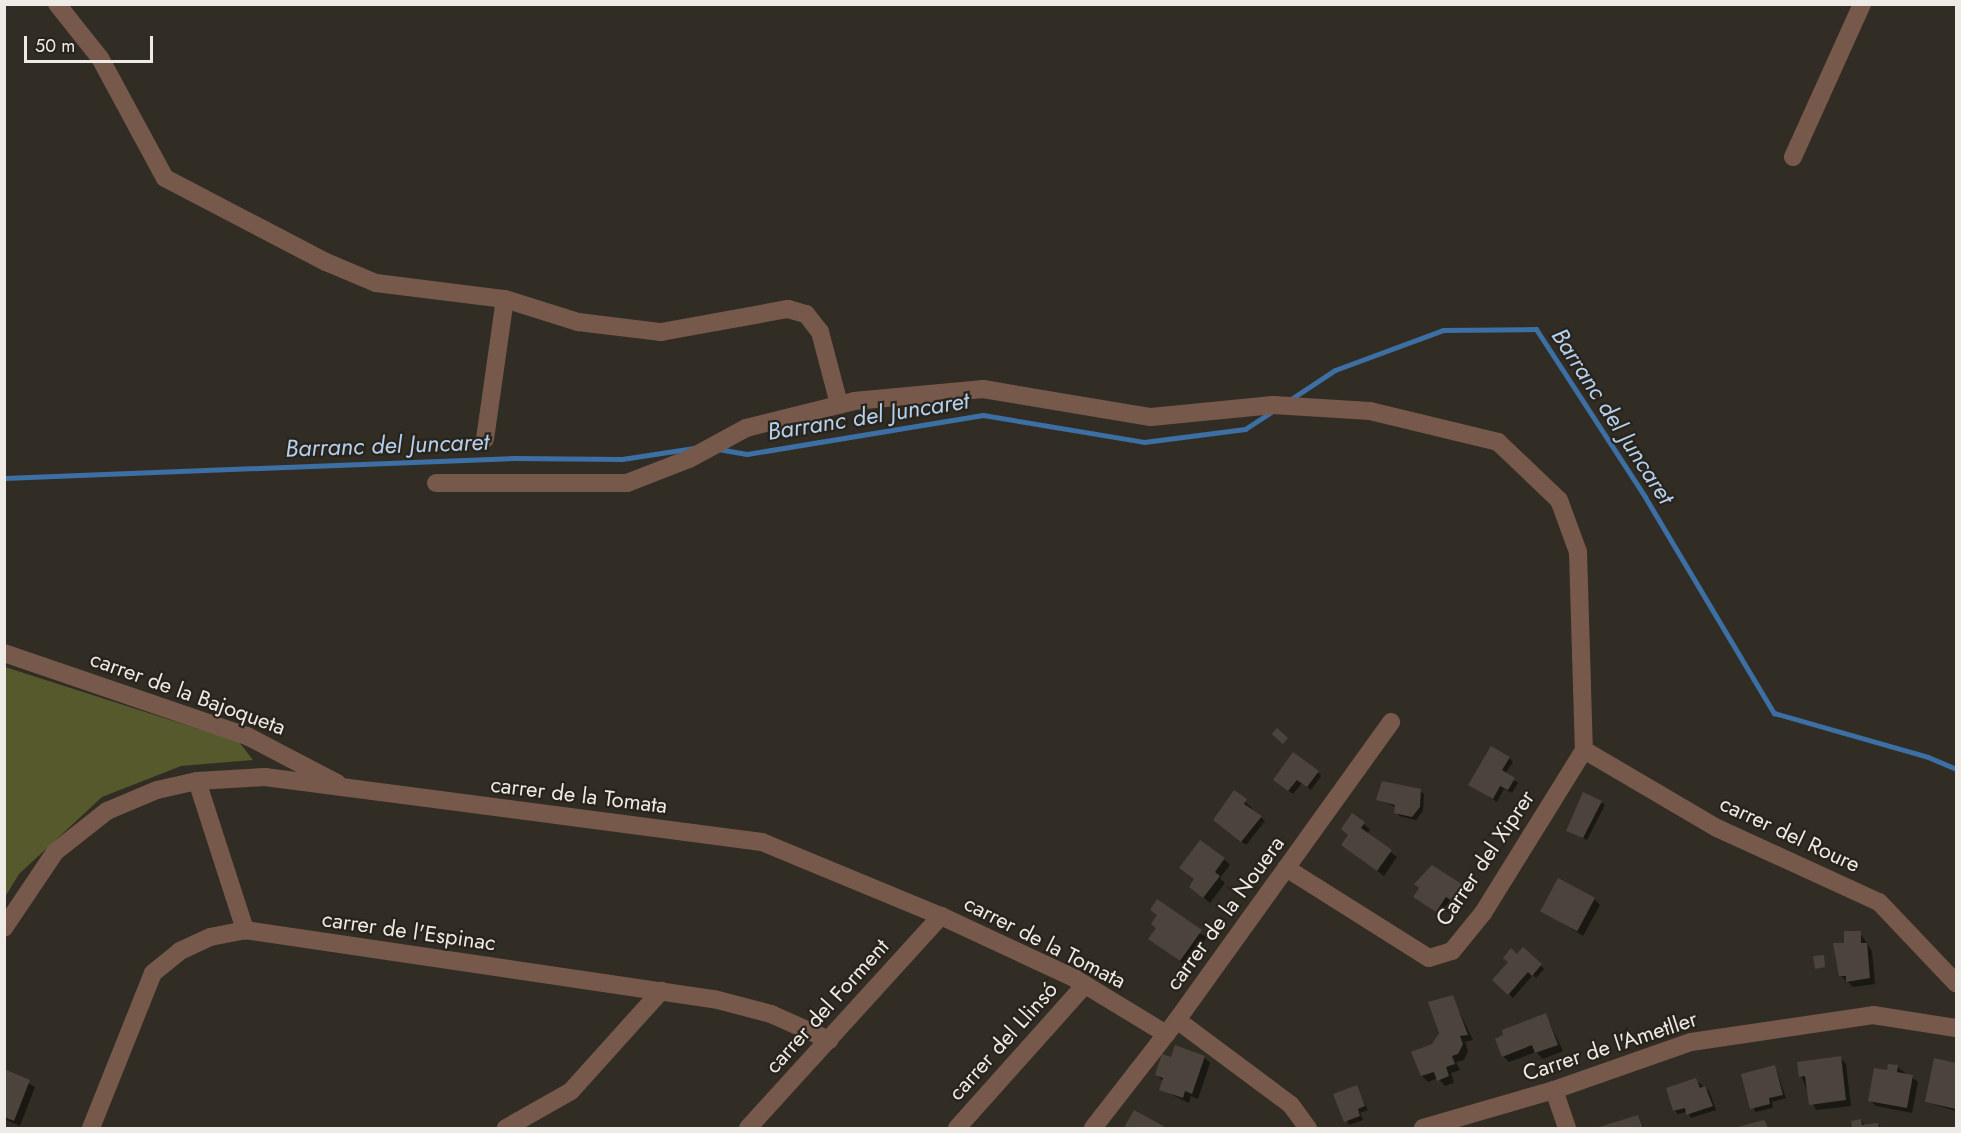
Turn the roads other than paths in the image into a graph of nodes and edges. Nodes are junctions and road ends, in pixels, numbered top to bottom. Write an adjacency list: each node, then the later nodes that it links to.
1 (57, 4): 4 (street)
2 (1862, 4): 3 (street)
3 (1793, 157)
4 (505, 299): 5 (street); 6 (street)
5 (839, 404): 7 (street); 11 (street)
6 (484, 439)
7 (436, 483)
8 (4, 653): 10 (street, carrer de la Bajoqueta)
9 (1391, 722): 15 (street, carrer de la Nouera)
10 (269, 746): 12 (street); 14 (street, carrer de la Bajoqueta)
11 (1584, 750): 15 (street, Carrer del Xiprer); 19 (street, carrer del Roure)
12 (265, 777): 13 (street, carrer de la Tomata); 14 (street, carrer de la Tomata)
13 (197, 781): 17 (street, carrer de la Tomata); 18 (street)
14 (350, 789): 16 (street, carrer de la Tomata)
15 (1286, 868): 22 (street, carrer de la Nouera)
16 (941, 916): 20 (street, carrer de la Tomata); 24 (street, carrer del Forment)
17 (4, 928)
18 (244, 930): 21 (street, carrer de l'Espinac); 26 (street, carrer de l'Espinac)
19 (1956, 983)
20 (1085, 985): 22 (street, carrer de la Tomata); 29 (street, carrer del Llinsó)
21 (661, 991): 24 (street, carrer de l'Espinac); 27 (street)
22 (1172, 1027): 30 (street, carrer de la Nouera); 31 (street, carrer de la Tomata)
23 (1956, 1028): 25 (street, Carrer de l'Ametller)
24 (829, 1040): 28 (street, carrer del Forment)
25 (1554, 1090): 32 (street, Carrer de l'Ametller); 33 (street)
26 (92, 1128)
27 (506, 1128)
28 (748, 1128)
29 (957, 1128)
30 (1093, 1128)
31 (1308, 1128)
32 (1423, 1128)
33 (1567, 1128)

